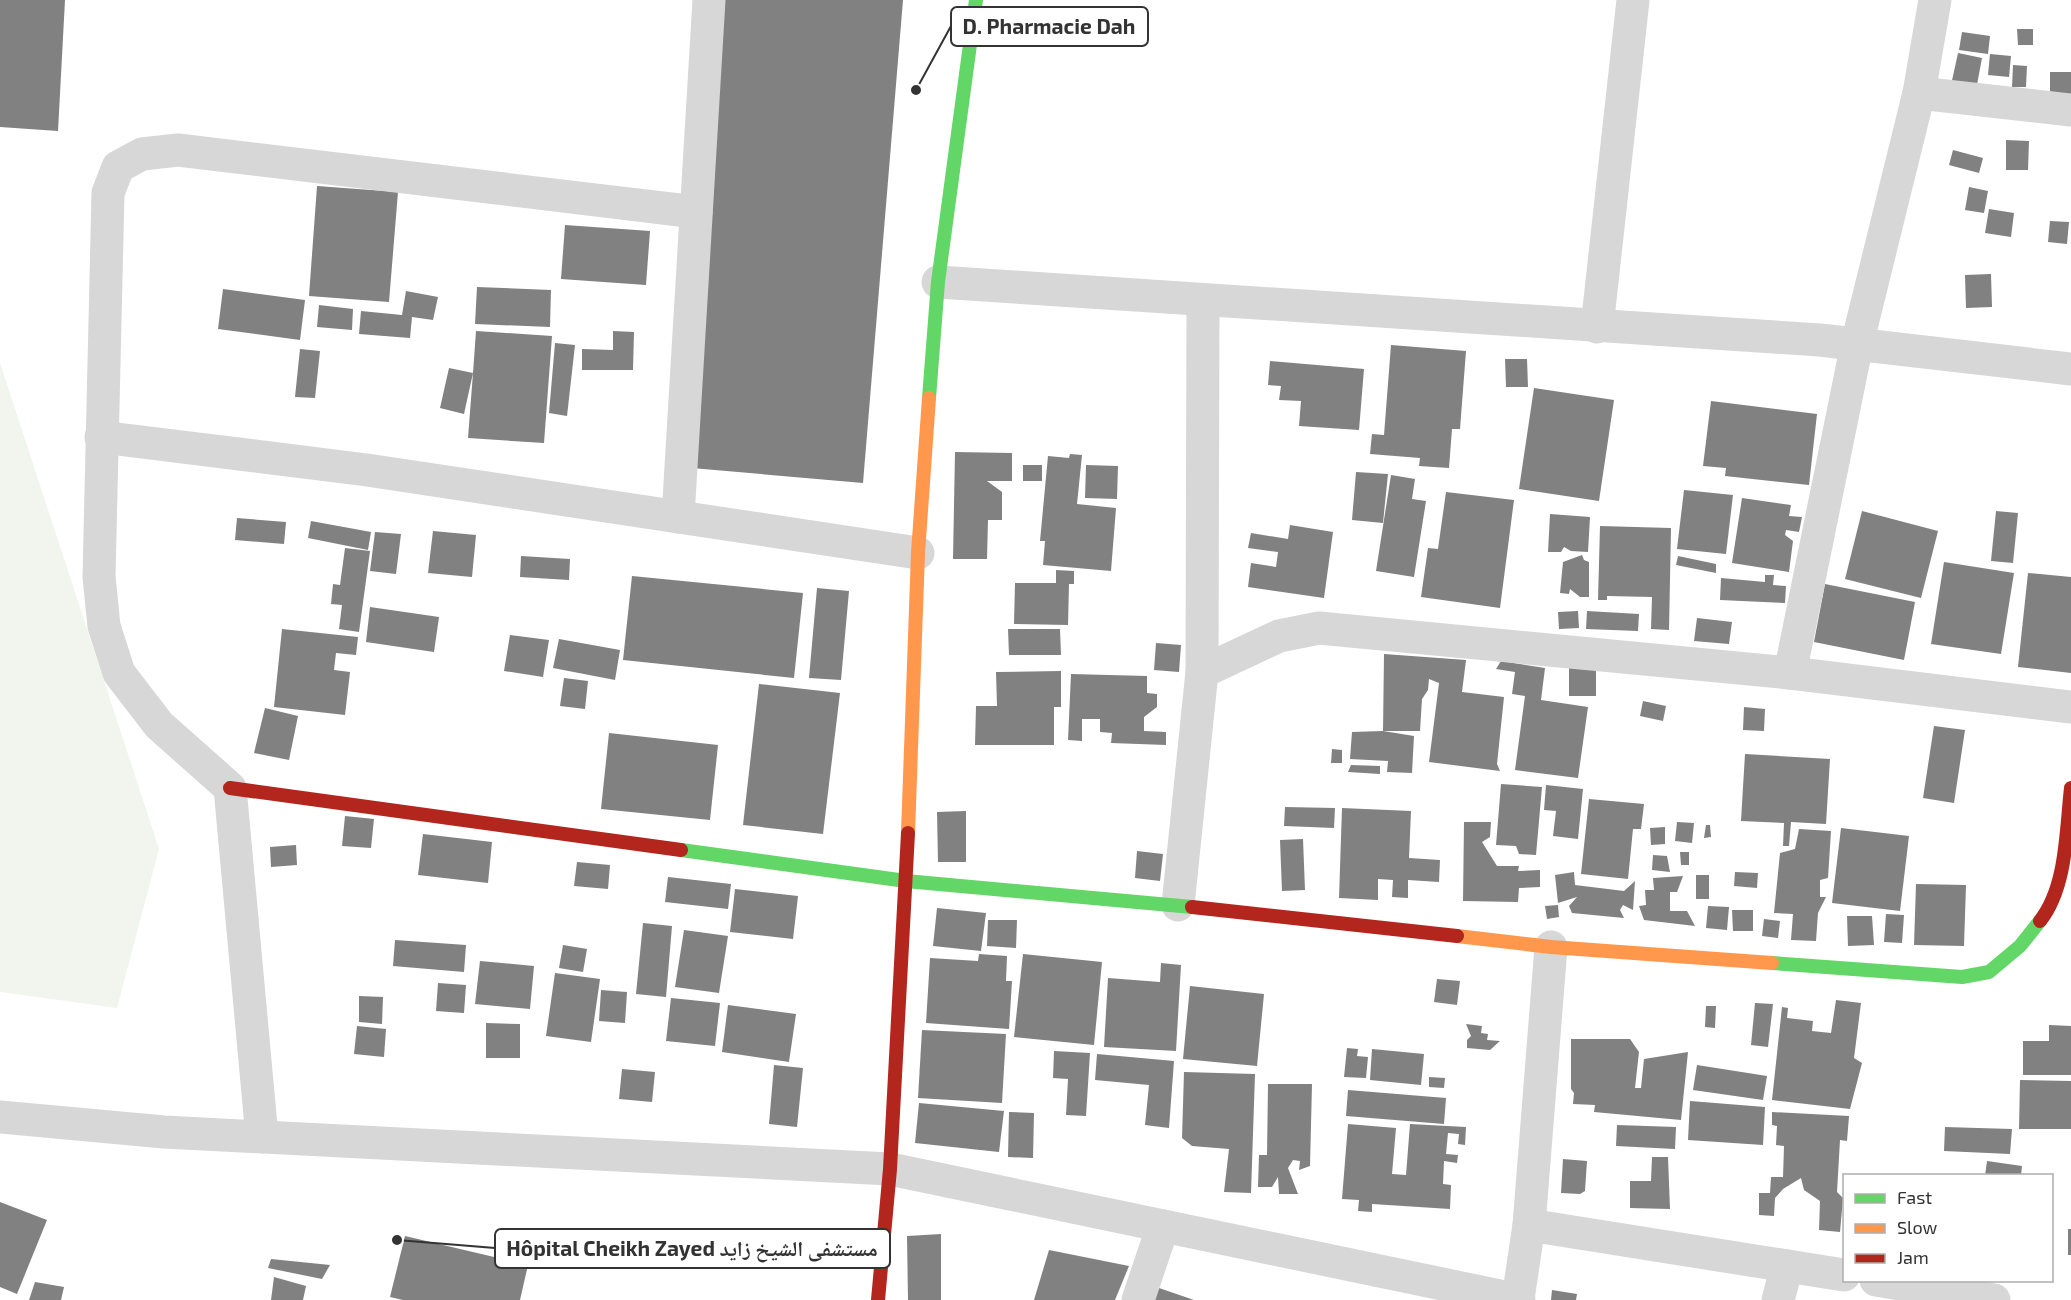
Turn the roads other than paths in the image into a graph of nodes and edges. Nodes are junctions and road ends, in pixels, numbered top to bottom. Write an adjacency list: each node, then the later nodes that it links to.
1 (709, 0): 7 (street)
2 (976, 0): 8 (street)
3 (1633, 0): 10 (street)
4 (1935, 0): 5 (street)
5 (1919, 93): 6 (street); 11 (street)
6 (2071, 110)
7 (696, 212): 13 (street); 14 (street)
8 (938, 282): 9 (street); 15 (street)
9 (1203, 300): 10 (street); 16 (street)
10 (1597, 327): 11 (street)
11 (1857, 344): 12 (street); 17 (street)
12 (2071, 369)
13 (101, 437): 14 (street); 19 (street)
14 (678, 517): 15 (street)
15 (918, 553): 21 (street)
16 (1202, 672): 17 (street); 22 (street)
17 (1790, 674): 18 (street)
18 (2071, 707)
19 (230, 788): 21 (street); 25 (street)
20 (2071, 788): 23 (street)
21 (906, 881): 22 (street); 26 (street)
22 (1178, 905): 23 (street)
23 (1551, 947): 28 (street)
24 (0, 1117): 25 (street)
25 (262, 1137): 26 (street)
26 (890, 1169): 27 (street); 33 (street)
27 (1163, 1226): 32 (street); 34 (street)
28 (1529, 1226): 29 (street); 32 (street)
29 (1787, 1266): 30 (street); 35 (street)
30 (1843, 1275)
31 (1882, 1282): 36 (street)
32 (1518, 1299)
33 (878, 1300)
34 (1138, 1300)
35 (1778, 1300)
36 (1994, 1300)

